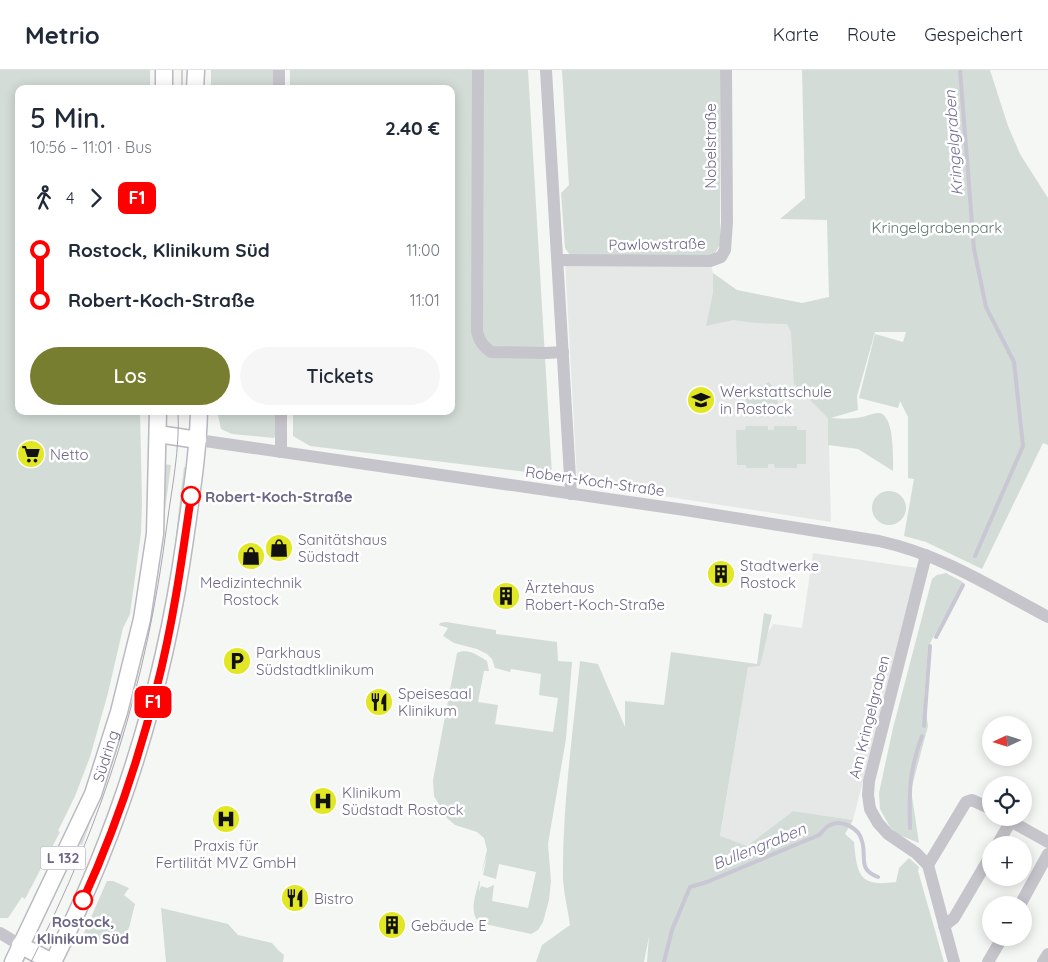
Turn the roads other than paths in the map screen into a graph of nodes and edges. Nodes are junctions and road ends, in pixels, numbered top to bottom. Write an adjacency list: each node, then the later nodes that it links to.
1 (164, 70): 7 (main road)
2 (196, 70): 8 (main road)
3 (279, 70): 9 (street)
4 (478, 70): 12 (street)
5 (546, 70): 11 (street)
6 (726, 70): 10 (street, Nobelstraße)
7 (164, 85)
8 (196, 85)
9 (279, 85)
10 (727, 222): 11 (street, Pawlowstraße)
11 (558, 260): 12 (street)
12 (563, 352): 19 (street)
13 (158, 415): 16 (main road, Südring / L 132)
14 (199, 415): 17 (main road, Südring / L 132)
15 (281, 415): 18 (street)
16 (158, 434): 17 (main road); 31 (main road, Südring / L 132)
17 (198, 440): 18 (street, Robert-Koch-Straße); 35 (main road, Südring / L 132)
18 (281, 452): 19 (street, Robert-Koch-Straße)
19 (571, 494): 20 (street, Robert-Koch-Straße)
20 (926, 555): 21 (street, Robert-Koch-Straße); 26 (street, Am Kringelgraben)
21 (1048, 617)
22 (982, 805): 26 (street)
23 (1020, 826): 24 (street)
24 (1048, 842)
25 (1048, 854): 28 (street)
26 (928, 865): 29 (street)
27 (982, 870): 29 (street)
28 (1025, 896)
29 (944, 926): 36 (street)
30 (0, 933): 31 (street)
31 (20, 945): 34 (main road, Südring / L 132); 35 (main road, Südring)
32 (997, 946): 37 (street)
33 (1048, 954): 38 (street)
34 (13, 962)
35 (53, 962)
36 (954, 962)
37 (988, 962)
38 (1044, 962)

